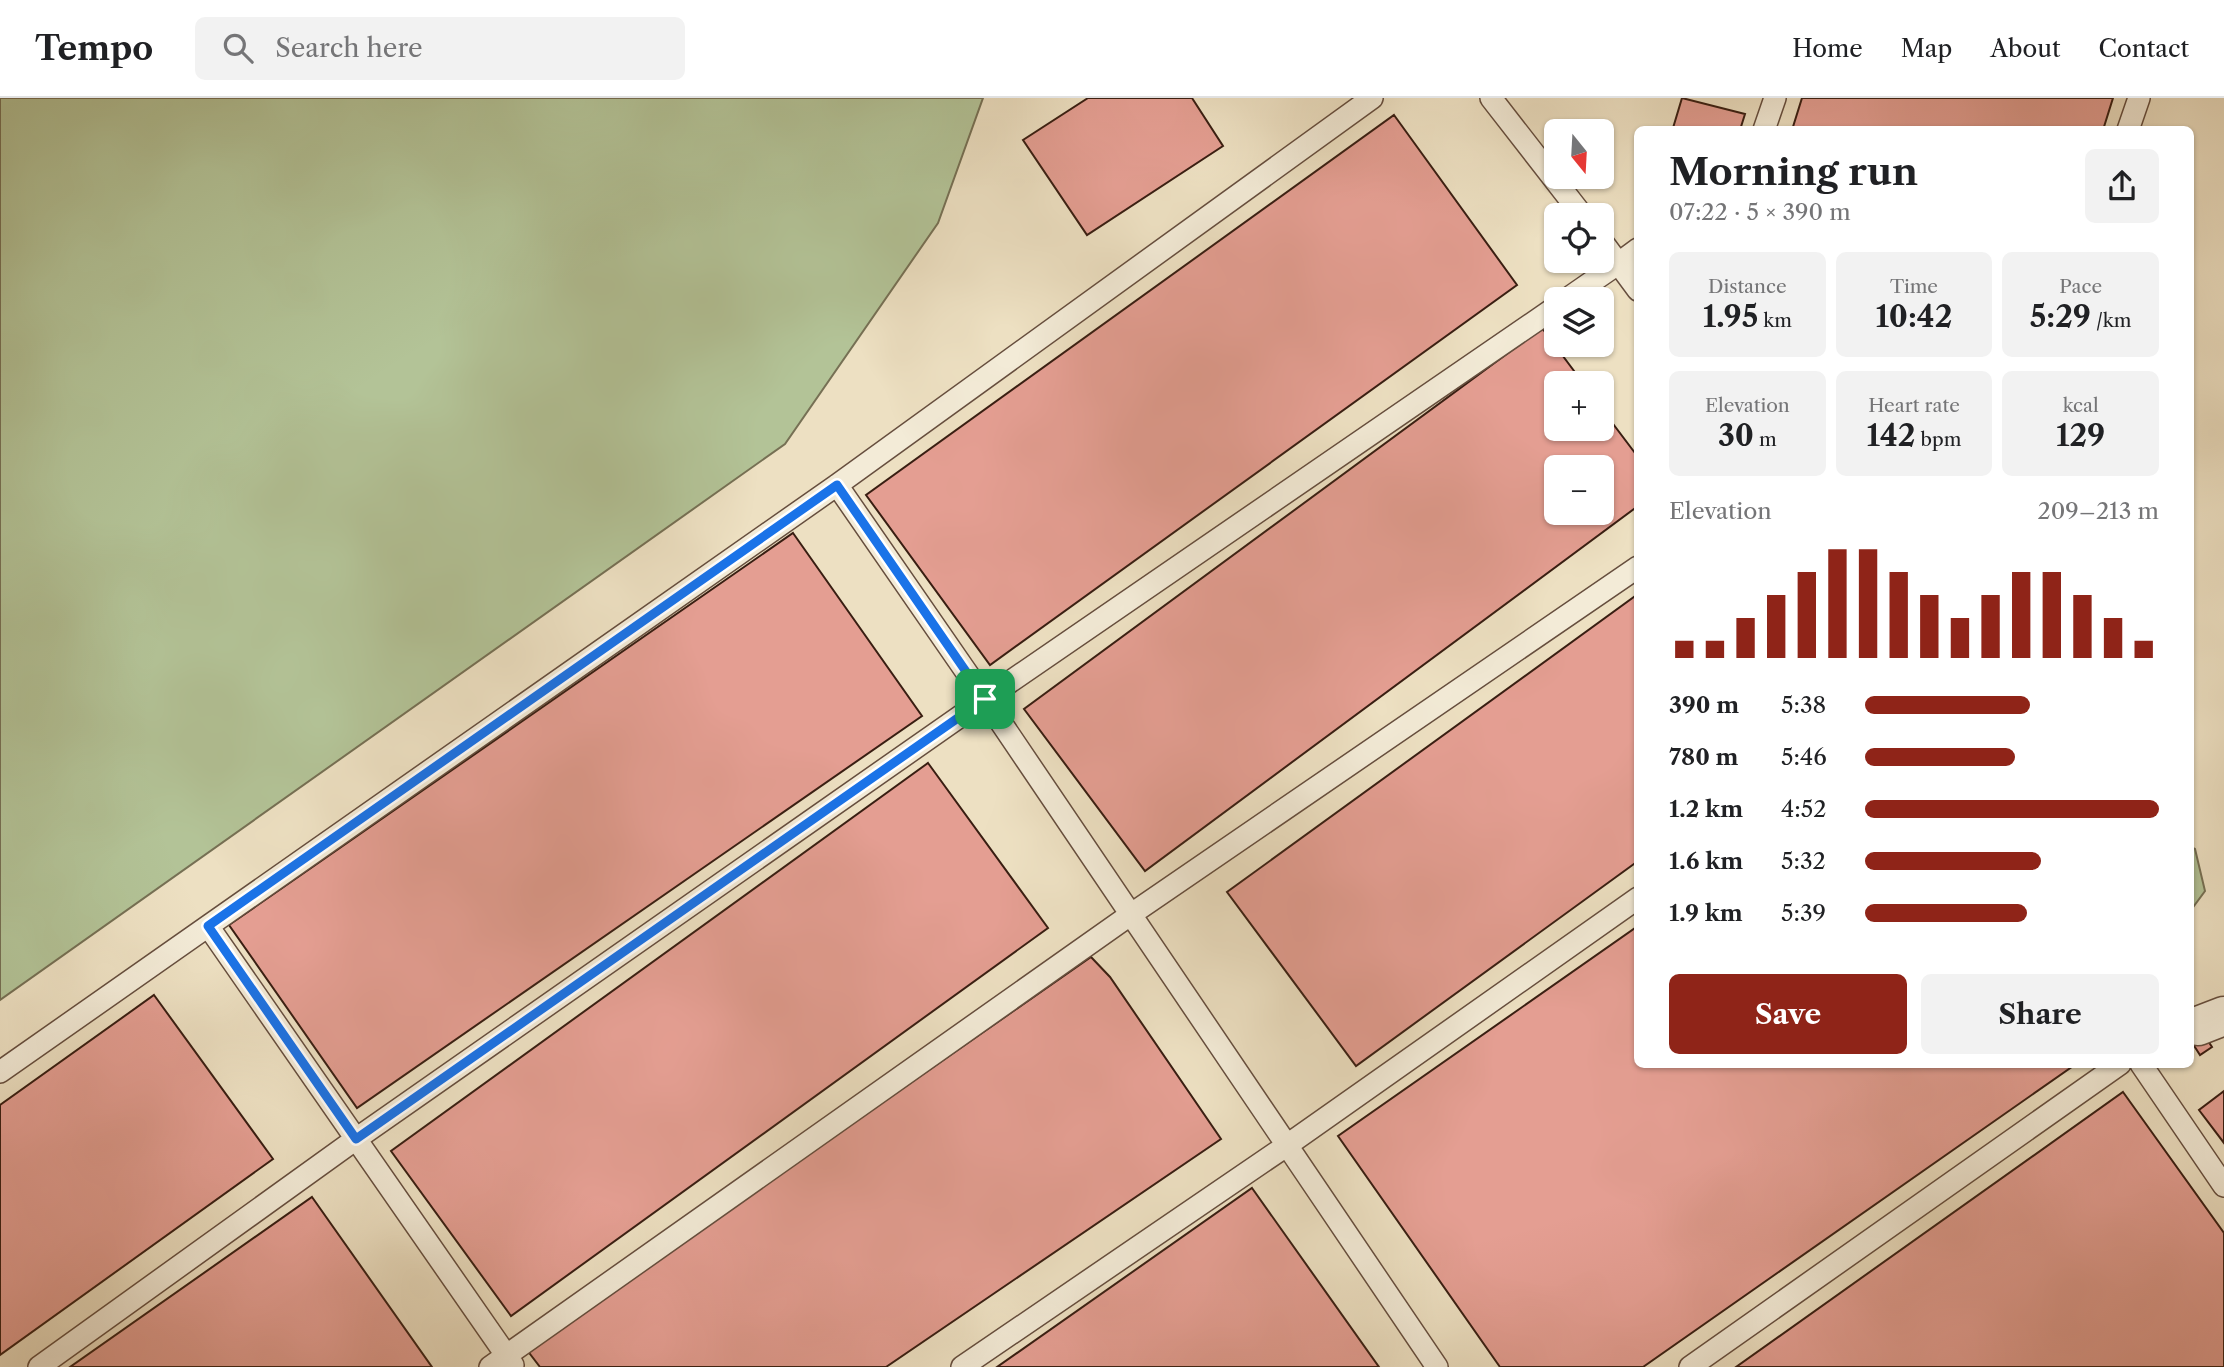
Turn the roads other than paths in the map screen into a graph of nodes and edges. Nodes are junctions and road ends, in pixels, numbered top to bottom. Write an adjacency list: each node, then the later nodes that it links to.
1 (1372, 98): 12 (lane)
2 (1491, 98): 7 (lane)
3 (1774, 98): 5 (lane)
4 (2139, 98): 6 (lane)
5 (1765, 126)
6 (2130, 126)
7 (1573, 203)
8 (1614, 251): 9 (lane)
9 (1629, 264): 10 (lane)
10 (1588, 287)
11 (1544, 315): 14 (lane)
12 (837, 485): 14 (lane); 17 (lane)
13 (1634, 570): 16 (lane)
14 (985, 699): 16 (lane); 21 (lane)
15 (1634, 901): 22 (lane)
16 (1130, 915): 22 (lane); 24 (lane)
17 (208, 926): 20 (lane); 21 (lane)
18 (2114, 1068): 28 (lane)
19 (2144, 1068): 23 (lane)
20 (0, 1072)
21 (356, 1139): 24 (lane); 25 (lane)
22 (1286, 1146): 26 (lane); 27 (lane)
23 (2224, 1186)
24 (504, 1363)
25 (39, 1367)
26 (962, 1367)
27 (1437, 1367)
28 (1690, 1367)

